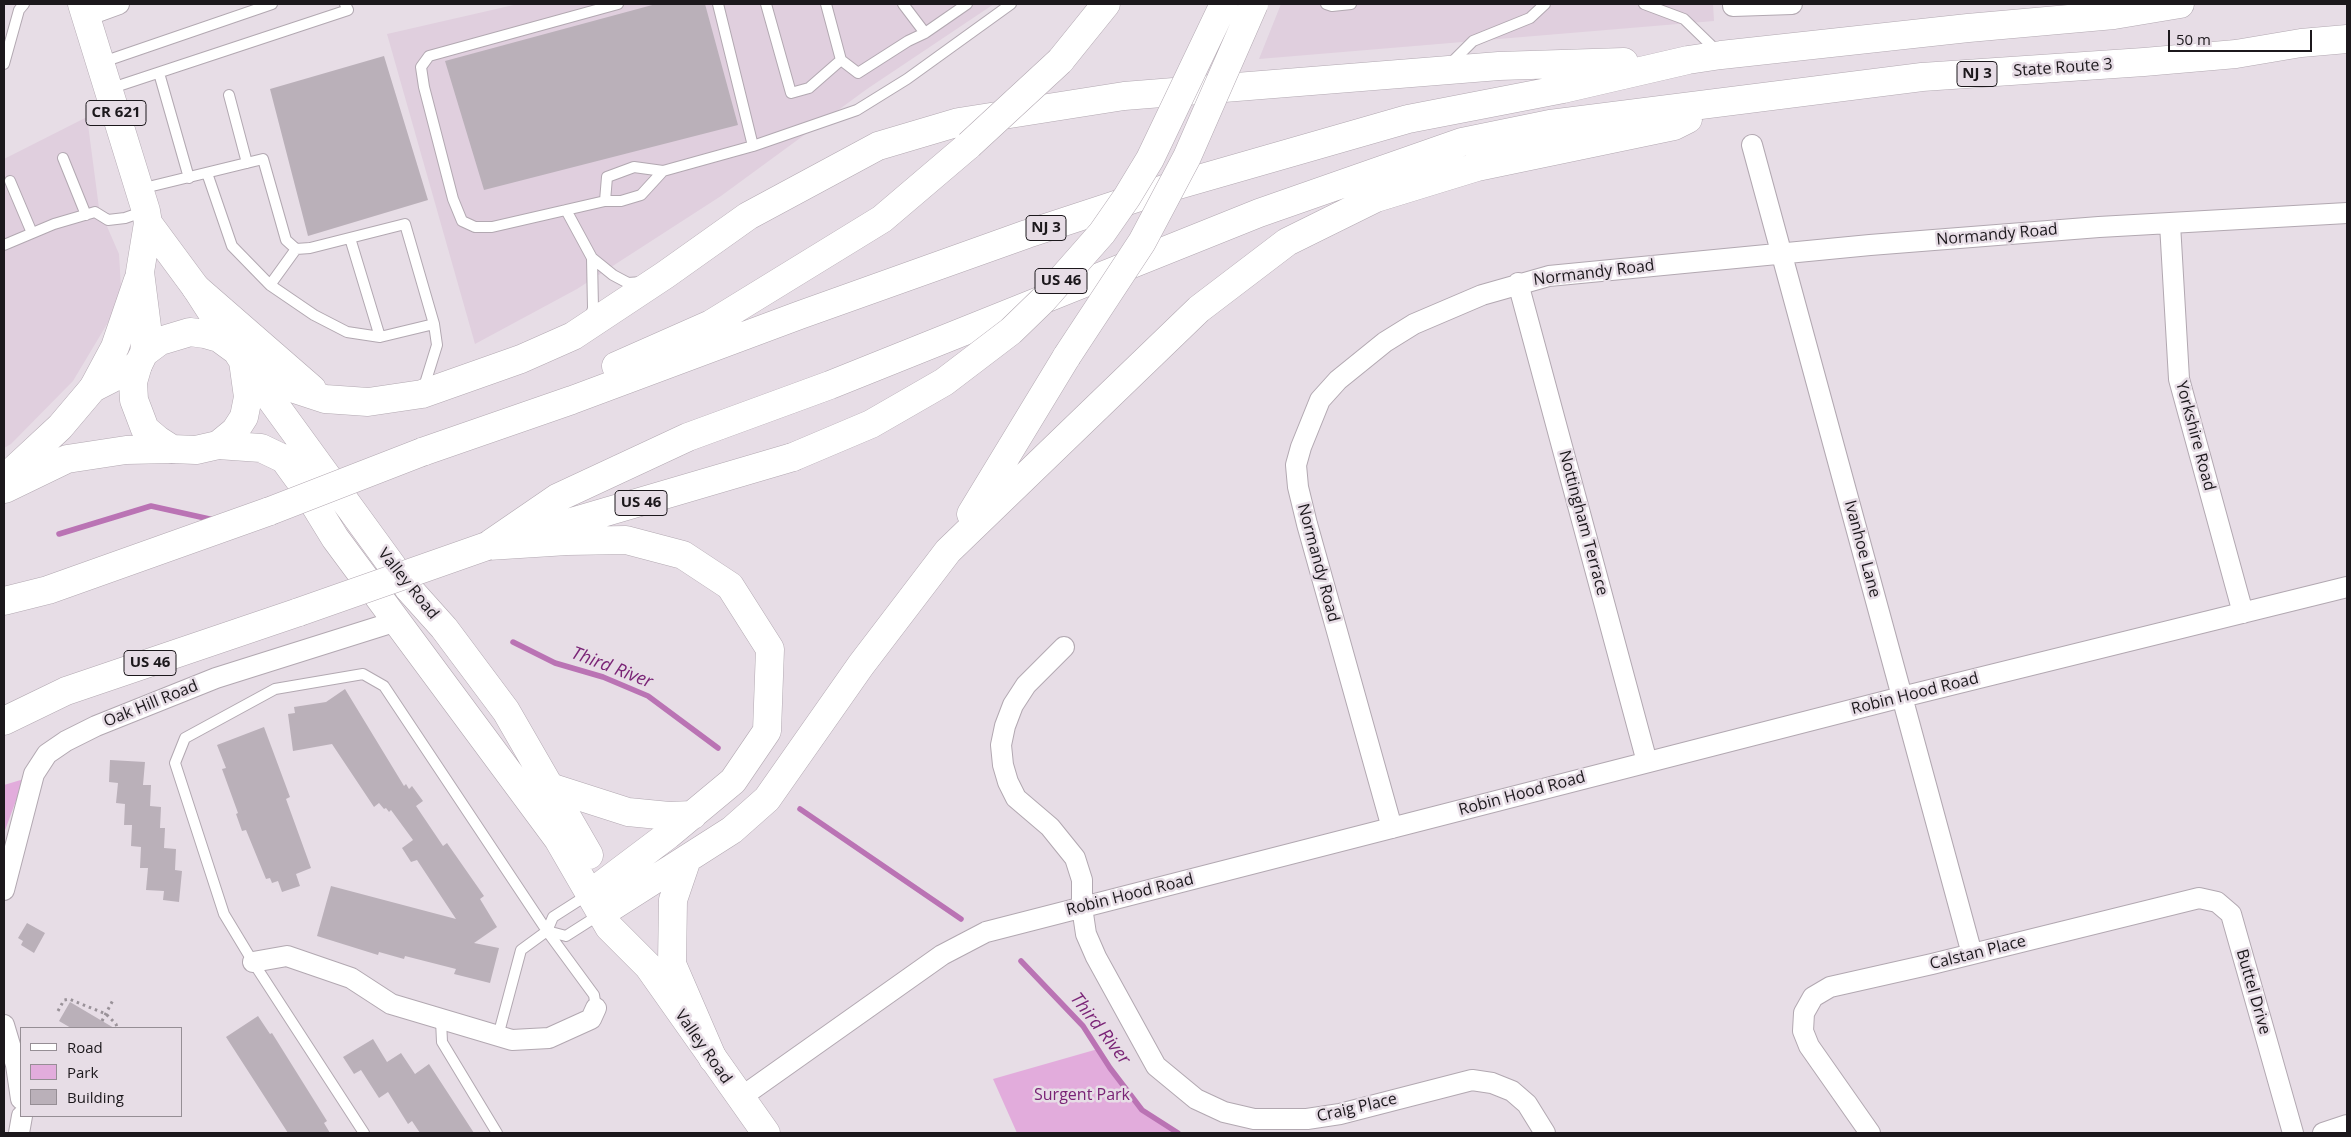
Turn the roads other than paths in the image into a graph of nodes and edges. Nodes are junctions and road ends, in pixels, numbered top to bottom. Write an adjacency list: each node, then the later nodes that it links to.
1 (24, 4): 31 (lane)
2 (119, 4): 22 (street)
3 (272, 4): 30 (lane)
4 (345, 4): 33 (lane)
5 (618, 4): 47 (lane)
6 (718, 4): 38 (lane)
7 (766, 4): 28 (lane)
8 (826, 4): 28 (lane)
9 (903, 4): 23 (lane)
10 (967, 4): 23 (lane)
11 (1011, 4): 38 (lane)
12 (1106, 4): 72 (main road, bridge)
13 (1224, 4): 74 (main road, US 46, bridge)
14 (1254, 4): 75 (main road, bridge)
15 (1326, 4): 16 (lane)
16 (1351, 4)
17 (1545, 4): 32 (lane)
18 (1644, 4): 27 (lane)
19 (1792, 4): 21 (street)
20 (2180, 4): 27 (main road, NJ 3)
21 (1733, 5)
22 (84, 10): 30 (main road, Valley Road / CR 621)
23 (925, 33): 28 (lane)
24 (2347, 39): 26 (main road, State Route 3 / NJ 3)
25 (2347, 51): 26 (main road)
26 (2236, 54): 36 (main road, State Route 3 / NJ 3)
27 (1721, 55): 29 (main road, NJ 3)
28 (841, 60)
29 (1688, 60): 32 (main road); 72 (main road, NJ 3)
30 (100, 63): 34 (main road, Valley Road / CR 621)
31 (4, 64)
32 (1445, 70): 58 (main road)
33 (159, 73): 34 (lane); 43 (lane)
34 (108, 90): 46 (main road, Valley Road / CR 621)
35 (229, 95): 40 (lane)
36 (1718, 103): 74 (main road, NJ 3); 75 (main road)
37 (1752, 145): 55 (street, Ivanhoe Lane)
38 (753, 146): 41 (lane)
39 (63, 158): 49 (lane)
40 (247, 163): 42 (lane); 54 (lane)
41 (663, 171): 45 (lane); 45 (lane)
42 (206, 173): 43 (lane); 60 (lane)
43 (189, 178): 46 (lane)
44 (10, 181): 51 (lane)
45 (605, 201): 47 (lane)
46 (145, 208): 49 (lane); 57 (main road, Valley Road / CR 621); 61 (main road, Valley Road / CR 621)
47 (566, 210): 56 (lane)
48 (2347, 213): 50 (street, Normandy Road)
49 (86, 215): 51 (lane)
50 (2170, 224): 55 (street, Normandy Road); 79 (street, Yorkshire Road)
51 (32, 233): 53 (lane)
52 (350, 238): 54 (lane); 62 (lane); 64 (lane)
53 (4, 245)
54 (296, 249): 60 (lane)
55 (1782, 254): 59 (street, Normandy Road); 83 (street, Ivanhoe Lane)
56 (592, 258): 58 (lane); 63 (lane)
57 (140, 272): 65 (main road, Valley Road / CR 621); 67 (main road)
58 (656, 281): 63 (main road)
59 (1518, 283): 85 (street, Nottingham Terrace); 88 (street, Normandy Road)
60 (270, 284): 64 (lane)
61 (196, 288): 66 (main road, Valley Road / CR 621); 69 (main road)
62 (434, 324): 64 (lane); 68 (lane)
63 (588, 326): 68 (main road)
64 (380, 337)
65 (141, 359): 66 (main road); 67 (main road); 71 (main road)
66 (244, 362): 69 (main road); 70 (main road); 86 (main road, Valley Road / CR 621)
67 (93, 388): 73 (main road)
68 (422, 394): 69 (main road)
69 (324, 399)
70 (218, 445): 71 (main road); 81 (main road, Valley Road / CR 621)
71 (172, 449): 73 (main road)
72 (422, 452): 77 (main road, bridge)
73 (5, 478)
74 (487, 546): 84 (main road, US 46, bridge); 87 (main road)
75 (948, 552): 90 (main road)
76 (2347, 587): 79 (street, Robin Hood Road)
77 (48, 590): 78 (main road); 80 (main road)
78 (4, 601)
79 (2243, 614): 83 (street, Robin Hood Road)
80 (4, 619)
81 (397, 621): 89 (street, Oak Hill Road); 92 (main road, Valley Road / CR 621)
82 (1064, 647): 94 (street, Craig Place)
83 (1902, 697): 85 (street, Robin Hood Road); 96 (street, Ivanhoe Lane)
84 (4, 721)
85 (1647, 762): 88 (street, Robin Hood Road)
86 (550, 787): 87 (main road); 92 (main road, Valley Road / CR 621)
87 (693, 815): 92 (main road)
88 (1392, 828): 94 (street, Robin Hood Road)
89 (8, 859): 91 (street, Oak Hill Road)
90 (687, 859): 92 (main road); 102 (main road)
91 (4, 890)
92 (604, 898): 95 (lane); 95 (lane); 102 (main road, Valley Road / CR 621)
93 (2171, 904): 96 (street, Calstan Place); 113 (street, Buttel Drive)
94 (1082, 907): 104 (street, Robin Hood Road); 111 (street, Craig Place)
95 (547, 931): 97 (lane); 98 (lane); 101 (lane)
96 (1972, 954): 112 (street, Calstan Place)
97 (253, 962): 99 (street); 108 (lane)
98 (596, 1008): 101 (street)
99 (441, 1020): 101 (street); 109 (lane)
100 (4, 1025): 103 (street)
101 (498, 1036)
102 (713, 1059): 104 (main road, Valley Road / CR 621)
103 (20, 1092)
104 (740, 1098): 110 (main road, Valley Road / CR 621)
105 (22, 1117): 107 (street)
106 (2347, 1125): 114 (street)
107 (19, 1133)
108 (364, 1133)
109 (497, 1133)
110 (766, 1133)
111 (1545, 1133)
112 (1870, 1133)
113 (2293, 1133)
114 (2323, 1133)

